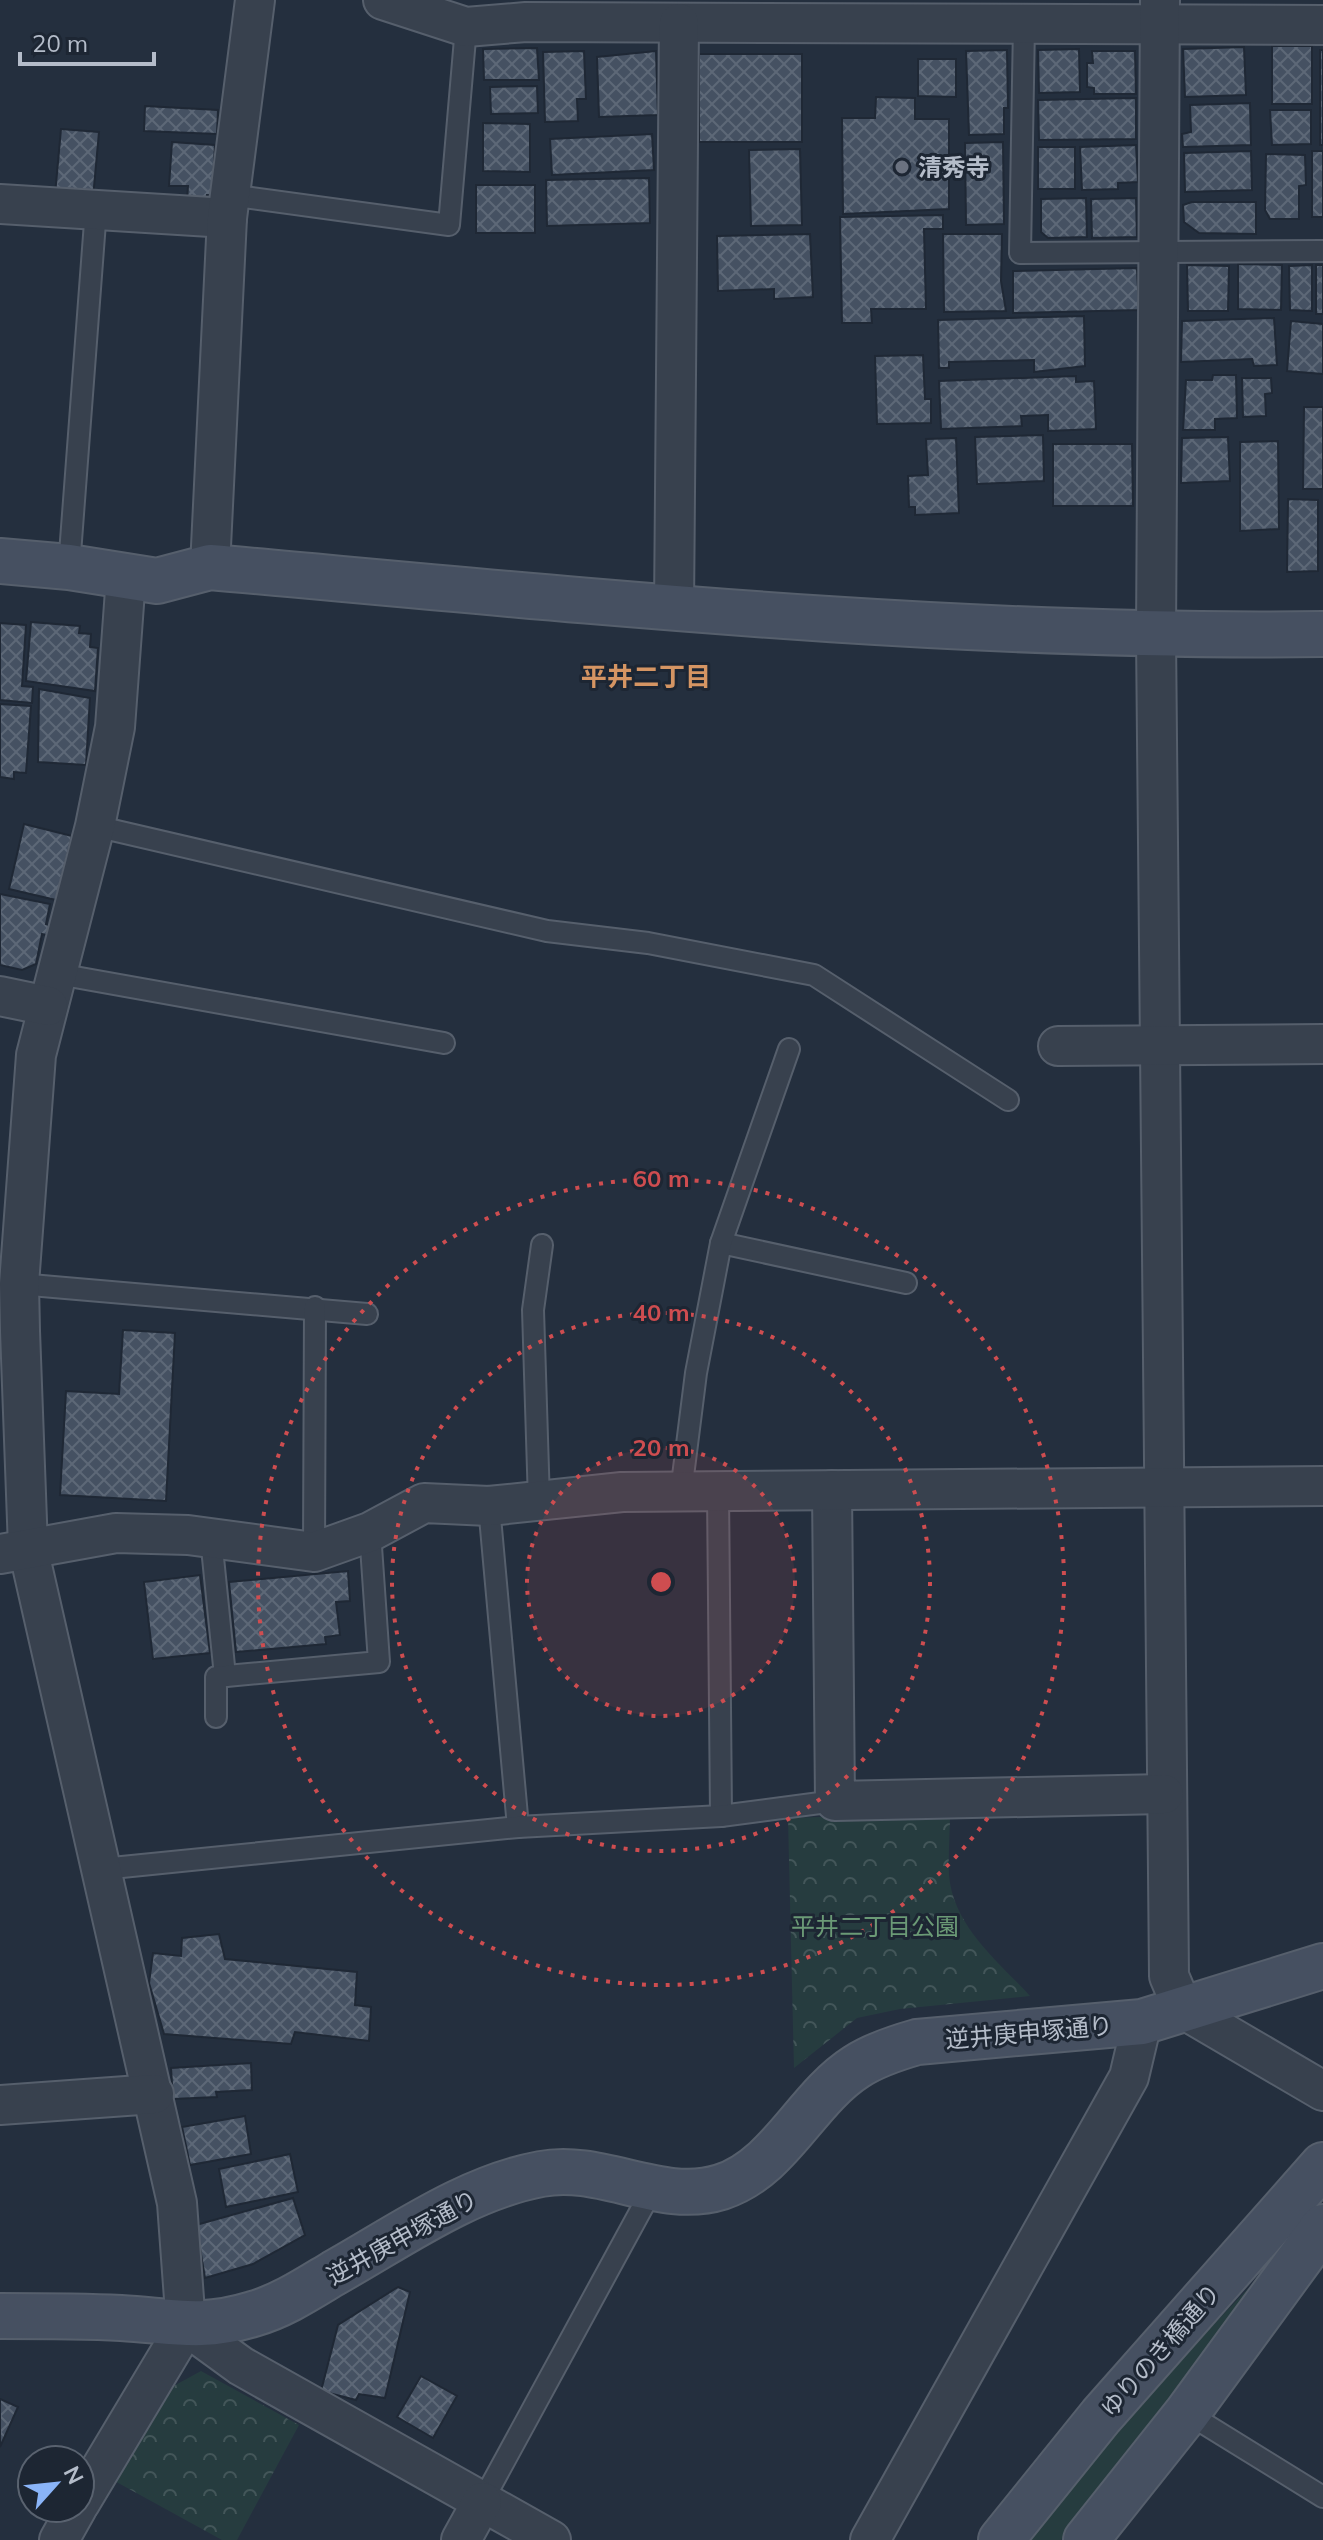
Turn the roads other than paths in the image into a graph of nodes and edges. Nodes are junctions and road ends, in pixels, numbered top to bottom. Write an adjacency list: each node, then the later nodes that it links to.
1 (255, 0): 11 (street)
2 (383, 0): 9 (street)
3 (528, 11): 4 (street); 9 (street)
4 (606, 11): 6 (street)
5 (1160, 13): 7 (street); 8 (street); 14 (street)
6 (679, 23): 7 (street); 19 (street)
7 (1024, 25): 14 (lane)
8 (1323, 25)
9 (466, 27): 11 (lane)
10 (0, 204): 12 (street)
11 (228, 207): 12 (street); 17 (street)
12 (96, 209): 16 (lane)
13 (1323, 251): 14 (lane)
14 (1158, 253): 21 (street)
15 (0, 561): 16 (main road)
16 (69, 567): 18 (main road)
17 (210, 567): 18 (main road); 19 (main road)
18 (126, 577): 22 (street)
19 (674, 609): 21 (main road)
20 (1323, 634): 21 (main road)
21 (1156, 636): 27 (street)
22 (95, 826): 23 (street); 30 (lane)
23 (53, 990): 24 (street); 25 (lane); 34 (street)
24 (0, 996)
25 (444, 1043)
26 (1323, 1044): 27 (street)
27 (1161, 1045): 28 (street); 37 (street)
28 (1058, 1046)
29 (789, 1049): 31 (lane)
30 (1008, 1100)
31 (721, 1243): 33 (lane); 41 (lane)
32 (542, 1245): 42 (lane)
33 (906, 1283)
34 (19, 1284): 35 (lane); 46 (street)
35 (315, 1307): 36 (lane); 47 (lane)
36 (367, 1314)
37 (1161, 1486): 38 (street); 39 (street); 50 (street)
38 (1323, 1486)
39 (832, 1490): 40 (street); 51 (street)
40 (718, 1491): 41 (street); 52 (lane)
41 (681, 1492): 42 (street)
42 (539, 1502): 43 (street)
43 (489, 1506): 44 (street); 53 (lane)
44 (370, 1532): 47 (street); 48 (lane)
45 (211, 1538): 46 (street); 47 (street); 48 (lane)
46 (14, 1551): 54 (street)
47 (314, 1552)
48 (225, 1676): 49 (lane)
49 (216, 1717)
50 (1164, 1794): 51 (street); 56 (street)
51 (835, 1801): 52 (lane)
52 (721, 1816): 53 (lane)
53 (518, 1827): 54 (lane)
54 (102, 1869): 59 (street)
55 (1323, 1966): 56 (main road, 逆井庚申塚通り)
56 (1183, 2009): 57 (main road, 逆井庚申塚通り); 58 (street)
57 (1142, 2022): 62 (main road, 逆井庚申塚通り); 72 (street)
58 (1323, 2091)
59 (154, 2094): 60 (street); 65 (street)
60 (0, 2105)
61 (1323, 2165): 73 (main road, ゆりのき橋通り)
62 (653, 2188): 65 (main road, 逆井庚申塚通り); 69 (lane)
63 (1323, 2227): 66 (main road)
64 (0, 2316): 65 (main road, 逆井庚申塚通り)
65 (186, 2326): 67 (street); 69 (street)
66 (1187, 2413): 68 (lane); 74 (main road)
67 (96, 2477)
68 (1323, 2497)
69 (482, 2502): 70 (street); 71 (street)
70 (461, 2540)
71 (551, 2540)
72 (870, 2540)
73 (1001, 2540)
74 (1086, 2540)

